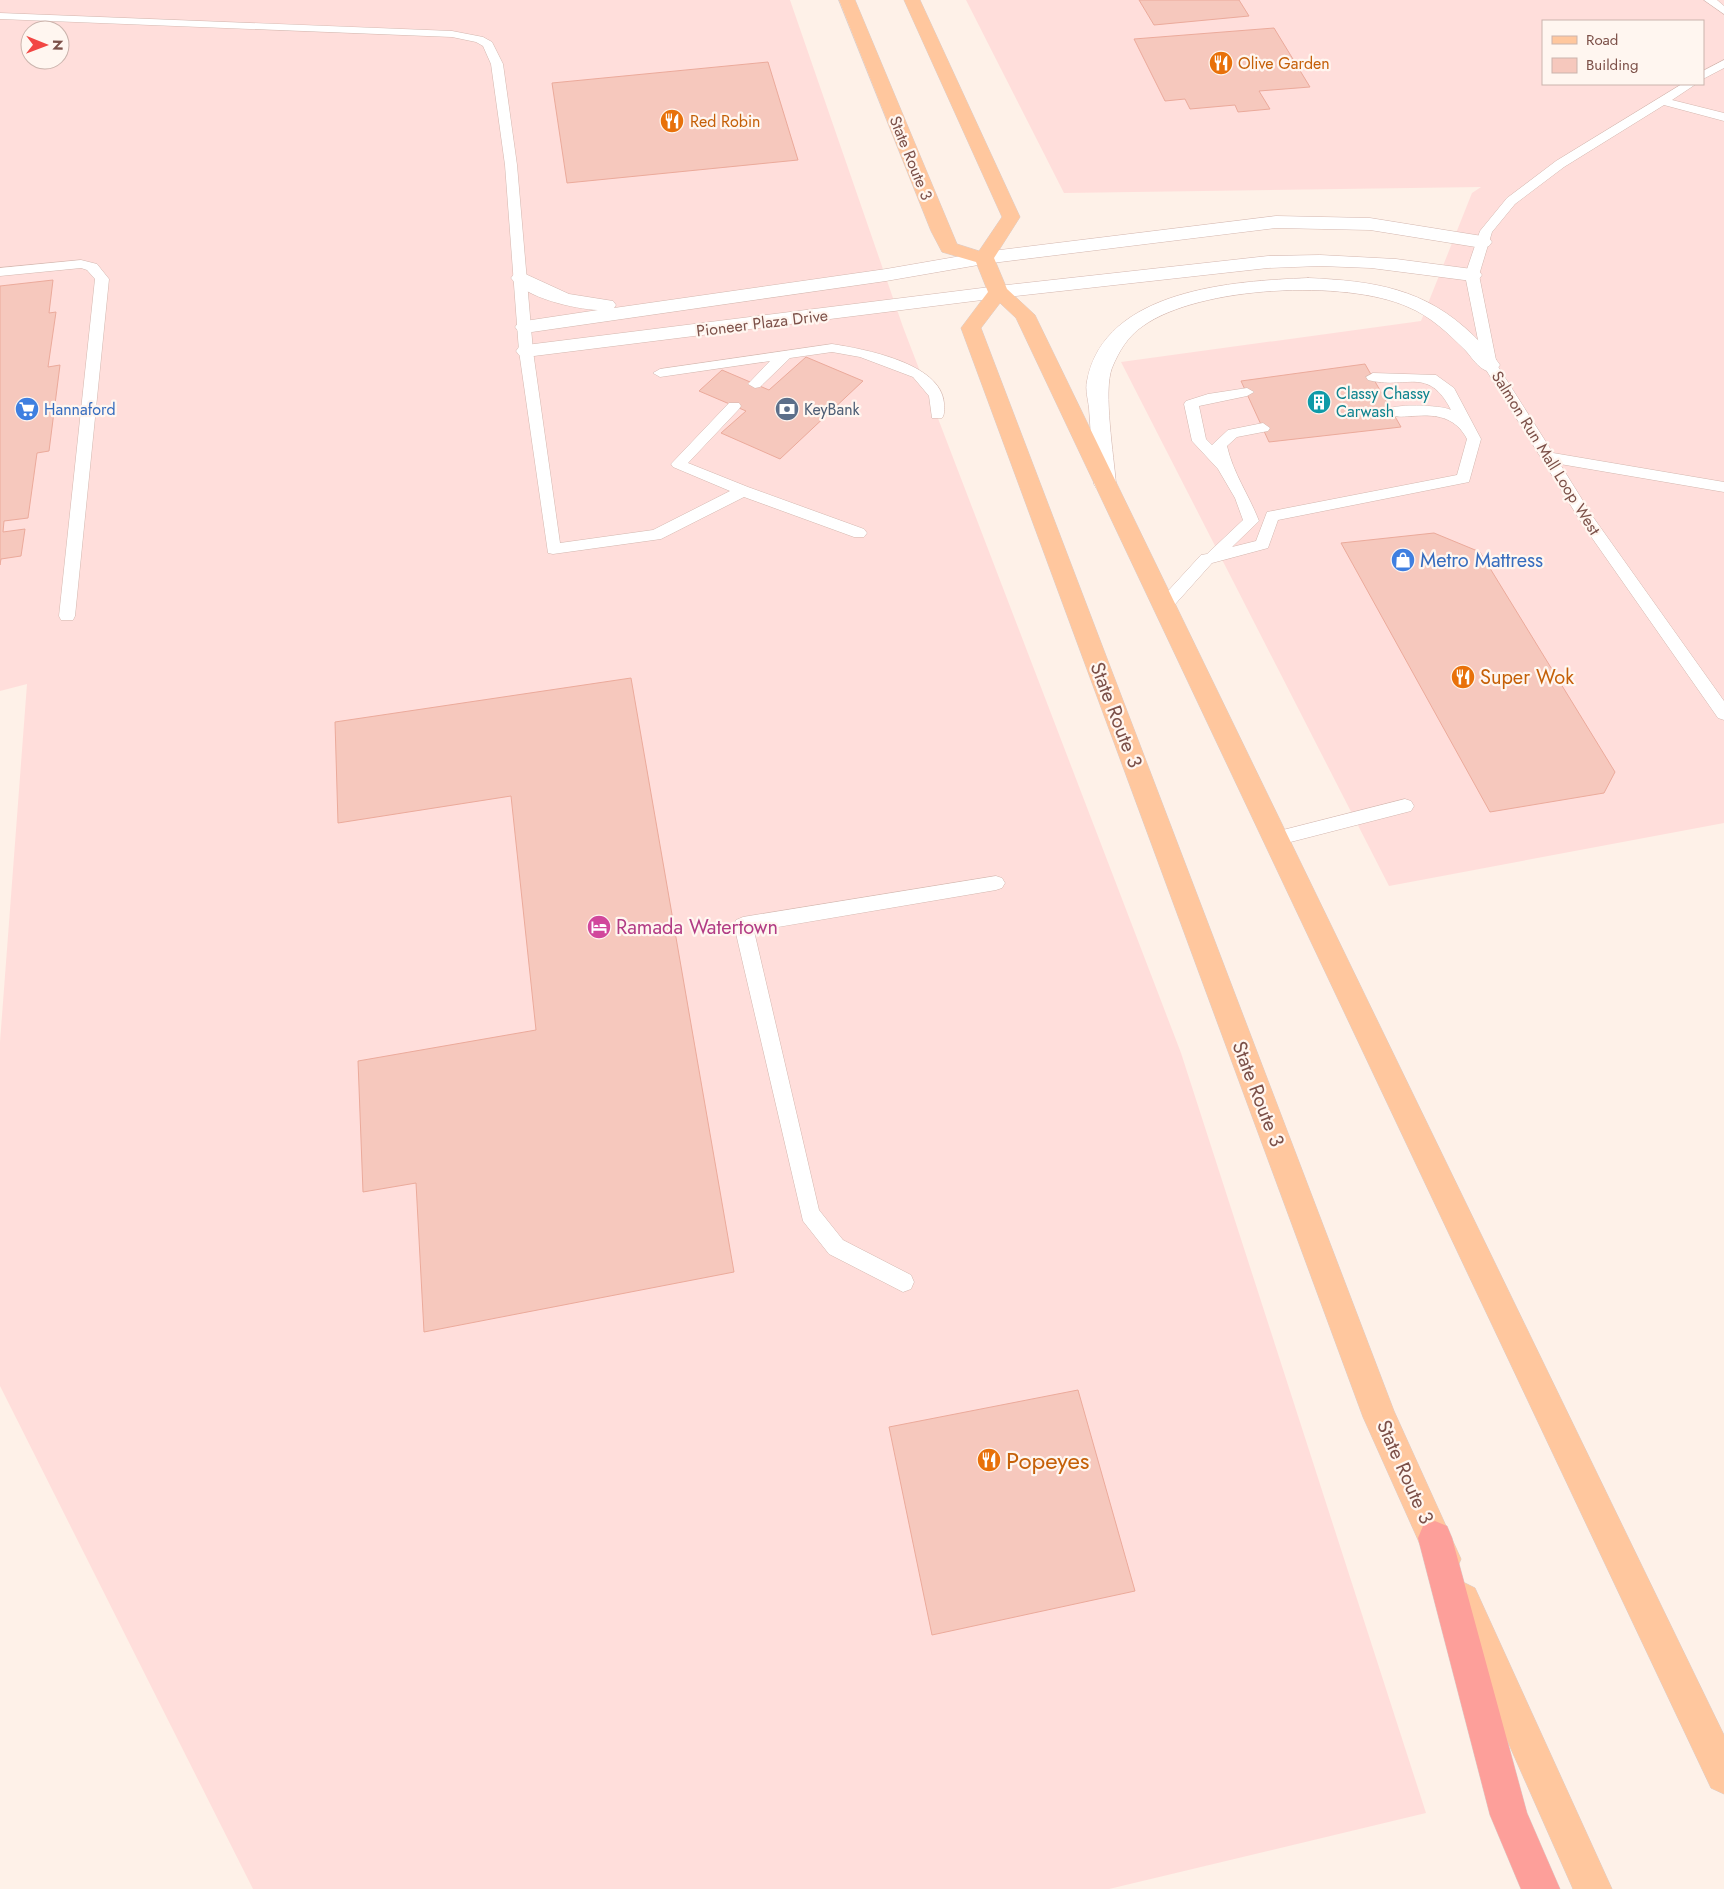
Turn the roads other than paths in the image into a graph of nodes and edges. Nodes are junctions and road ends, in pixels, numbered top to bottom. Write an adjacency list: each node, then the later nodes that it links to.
1 (847, 0): 12 (main road, State Route 3)
2 (912, 0): 12 (main road)
3 (1710, 0): 4 (lane)
4 (1724, 11)
5 (0, 16): 15 (lane)
6 (1724, 63): 7 (lane)
7 (1704, 75)
8 (1688, 85): 9 (lane, Salmon Run Mall Loop West)
9 (1662, 101): 10 (lane); 11 (lane, Salmon Run Mall Loop West)
10 (1724, 116)
11 (1482, 242): 12 (street, Pioneer Plaza Drive); 14 (lane, Salmon Run Mall Loop West)
12 (984, 258): 16 (main road); 17 (street, Pioneer Plaza Drive)
13 (0, 272): 40 (lane)
14 (1472, 275): 16 (street, Pioneer Plaza Drive); 21 (lane, Salmon Run Mall Loop West)
15 (521, 278): 17 (street); 18 (lane)
16 (998, 292): 19 (street, Pioneer Plaza Drive); 34 (main road); 46 (main road, State Route 3)
17 (690, 302): 18 (street, Pioneer Plaza Drive)
18 (525, 327): 19 (lane)
19 (526, 351): 36 (lane)
20 (785, 355): 22 (lane); 24 (lane); 28 (lane)
21 (1490, 365): 31 (lane, Salmon Run Mall Loop West); 34 (street)
22 (660, 373)
23 (1373, 377): 29 (lane)
24 (755, 384)
25 (1247, 392): 33 (lane)
26 (734, 406): 32 (lane)
27 (1392, 411): 29 (lane)
28 (937, 415)
29 (1467, 424): 38 (lane)
30 (1263, 428): 33 (lane)
31 (1548, 457): 35 (lane); 41 (lane, Salmon Run Mall Loop West)
32 (678, 464): 36 (lane)
33 (1224, 466): 38 (lane)
34 (1105, 484): 39 (main road)
35 (1724, 487)
36 (743, 492): 37 (lane)
37 (859, 533)
38 (1210, 559): 39 (lane)
39 (1164, 606): 43 (main road)
40 (67, 616)
41 (1724, 714)
42 (1405, 806): 43 (lane)
43 (1275, 839): 47 (main road)
44 (996, 883): 45 (lane)
45 (903, 1282)
46 (1435, 1538): 48 (highway); 49 (main road, State Route 3)
47 (1724, 1775)
48 (1541, 1889)
49 (1593, 1889)

